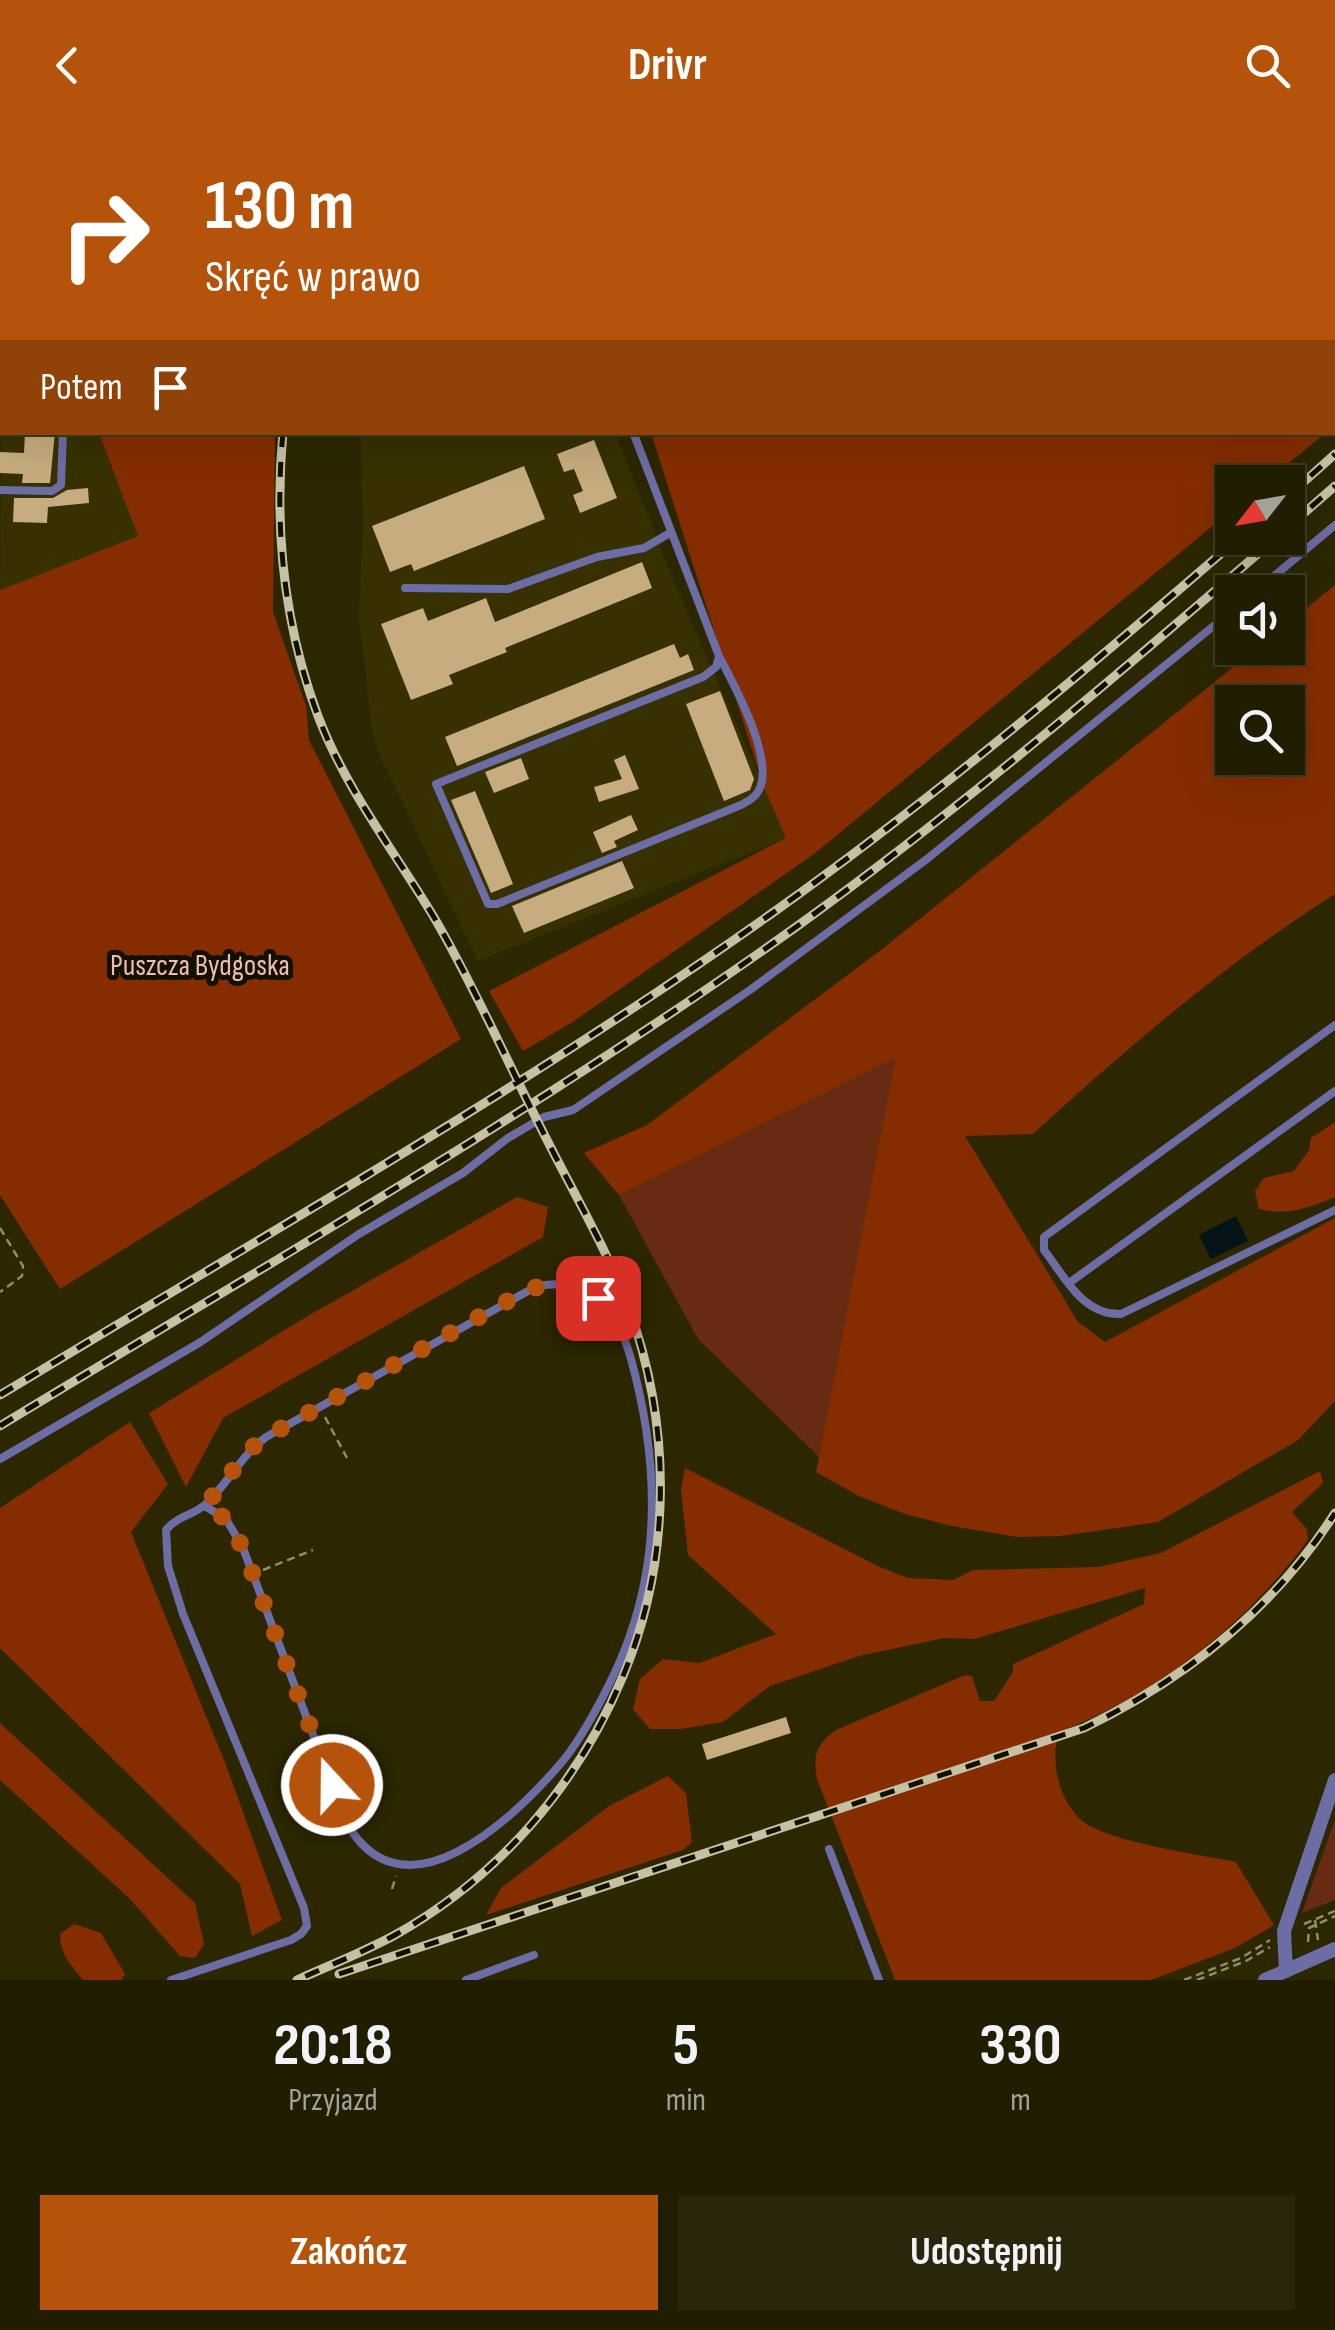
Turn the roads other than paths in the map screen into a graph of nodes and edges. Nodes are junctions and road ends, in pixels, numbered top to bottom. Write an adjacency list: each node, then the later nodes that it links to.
1 (63, 435): 3 (lane)
2 (634, 435): 5 (lane)
3 (0, 490)
4 (1335, 525): 6 (lane)
5 (670, 533): 7 (lane); 9 (lane)
6 (1275, 575)
7 (405, 588)
8 (1215, 626): 14 (lane)
9 (719, 656): 9 (lane)
10 (1335, 1025): 13 (lane)
11 (1335, 1090): 13 (lane)
12 (1335, 1210): 13 (lane)
13 (1069, 1283)
14 (0, 1459)
15 (205, 1506): 15 (lane); 22 (lane)
16 (1335, 1780): 20 (street)
17 (829, 1849): 24 (lane)
18 (1335, 1949): 20 (street)
19 (534, 1954): 23 (lane)
20 (1286, 1971): 21 (street)
21 (1268, 1979)
22 (172, 1980)
23 (466, 1980)
24 (879, 1980)

